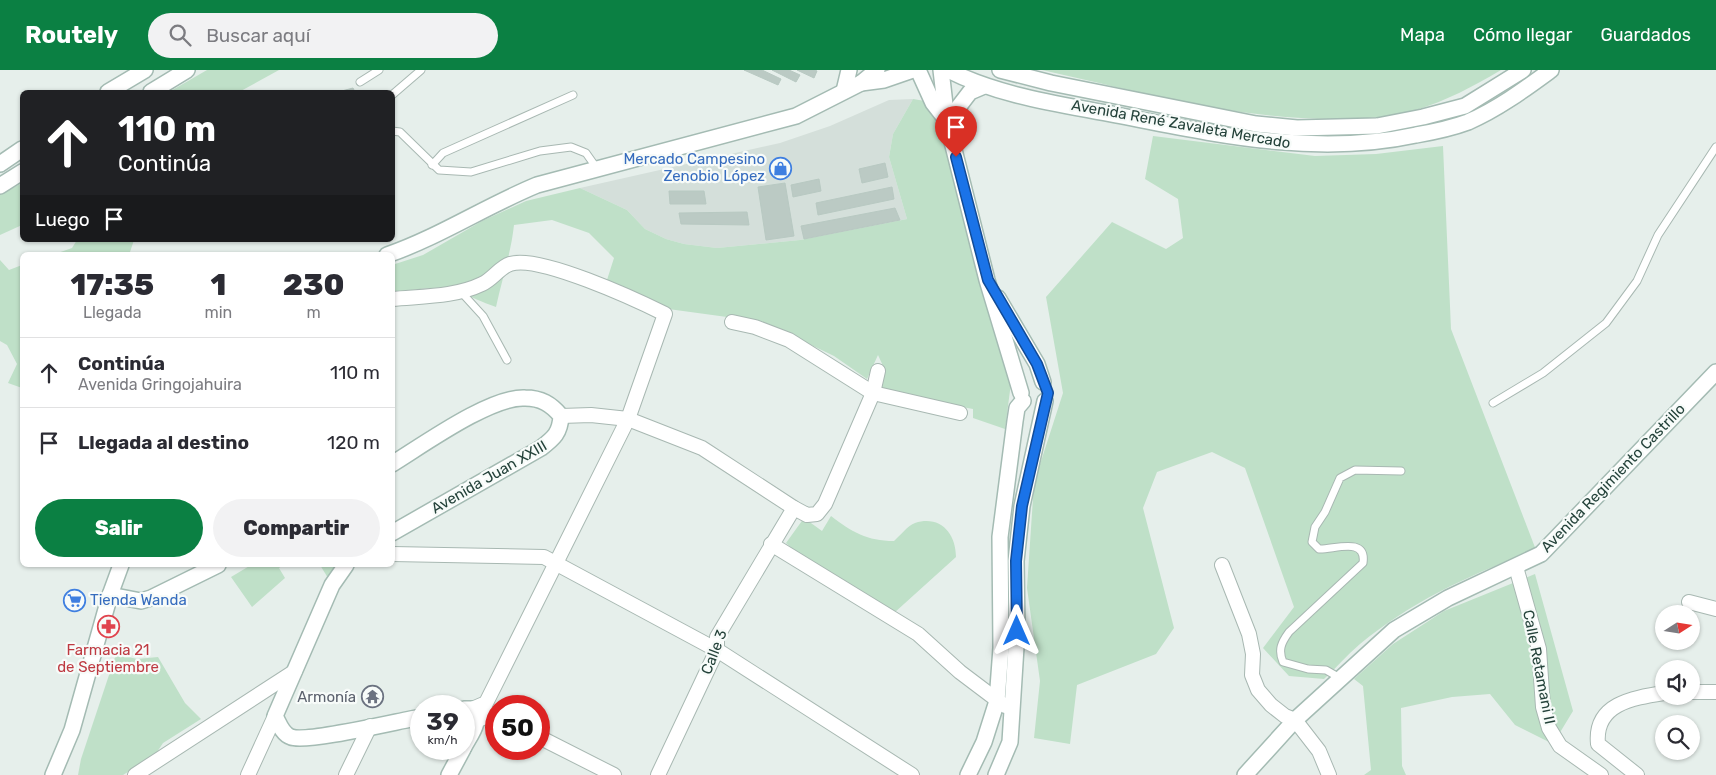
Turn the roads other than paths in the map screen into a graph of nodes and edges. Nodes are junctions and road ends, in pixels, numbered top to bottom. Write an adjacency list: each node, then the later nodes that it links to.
1 (145, 70): 16 (main road)
2 (187, 70): 17 (main road)
3 (379, 70): 13 (lane)
4 (421, 70): 18 (lane)
5 (849, 70): 19 (main road)
6 (877, 70): 14 (main road)
7 (940, 70): 12 (main road); 21 (main road)
8 (948, 70): 15 (main road, Avenida René Zavaleta Mercado)
9 (1001, 70): 10 (main road, Avenida René Zavaleta Mercado)
10 (1523, 70)
11 (1551, 70): 15 (main road, Avenida René Zavaleta Mercado)
12 (915, 71): 14 (main road); 21 (main road)
13 (360, 82)
14 (861, 83): 19 (main road)
15 (984, 86): 21 (main road)
16 (111, 90)
17 (153, 90)
18 (395, 92)
19 (844, 92): 27 (main road)
20 (573, 95): 26 (lane)
21 (947, 122): 31 (main road)
22 (395, 131): 26 (lane)
23 (1716, 147): 42 (lane)
24 (20, 150): 25 (main road)
25 (0, 164)
26 (432, 165): 27 (lane)
27 (598, 170): 30 (main road)
28 (20, 173): 29 (main road)
29 (0, 186)
30 (395, 252)
31 (988, 280): 38 (main road); 40 (main road)
32 (462, 293): 33 (street); 35 (lane); 45 (street)
33 (395, 299)
34 (732, 322): 39 (street)
35 (507, 360)
36 (878, 371): 39 (street)
37 (1716, 372): 57 (main road, Avenida Regimiento Castrillo)
38 (1042, 382): 40 (main road); 41 (main road)
39 (873, 393): 43 (street); 48 (street)
40 (1022, 397): 41 (main road); 67 (main road)
41 (1045, 401): 69 (main road)
42 (1493, 403)
43 (960, 413)
44 (561, 416): 45 (street); 46 (main road); 49 (main road, Avenida Juan XXIII)
45 (628, 419): 48 (street); 52 (street)
46 (395, 462)
47 (1401, 472): 63 (lane)
48 (794, 508): 50 (street, Calle 3)
49 (395, 531)
50 (771, 544): 61 (street, Calle 3); 67 (street)
51 (395, 554): 52 (street)
52 (556, 564): 61 (street); 68 (street)
53 (1222, 565): 72 (street)
54 (120, 567): 58 (main road)
55 (214, 567): 58 (main road)
56 (345, 567): 62 (main road)
57 (1516, 567): 63 (main road, Avenida Regimiento Castrillo); 88 (street, Calle Retamani II)
58 (110, 595): 76 (main road)
59 (1689, 602): 60 (street)
60 (1716, 609)
61 (717, 650): 82 (street, Calle 3); 83 (street)
62 (295, 671): 70 (main road); 77 (street)
63 (1340, 679): 72 (main road, Avenida Regimiento Castrillo)
64 (1700, 692): 65 (street)
65 (1716, 692)
66 (1655, 694): 89 (street)
67 (997, 701): 69 (street); 84 (main road)
68 (475, 710)
69 (1012, 710): 85 (main road)
70 (276, 716): 73 (main road); 78 (street)
71 (410, 719): 73 (main road)
72 (1295, 720): 86 (main road, Avenida Regimiento Castrillo); 87 (street)
73 (370, 726): 79 (street)
74 (550, 743): 81 (street)
75 (457, 760): 80 (main road)
76 (53, 775)
77 (135, 775)
78 (248, 775)
79 (346, 775)
80 (449, 775)
81 (614, 775)
82 (658, 775)
83 (912, 775)
84 (968, 775)
85 (996, 775)
86 (1245, 775)
87 (1329, 775)
88 (1601, 775)
89 (1637, 775)

